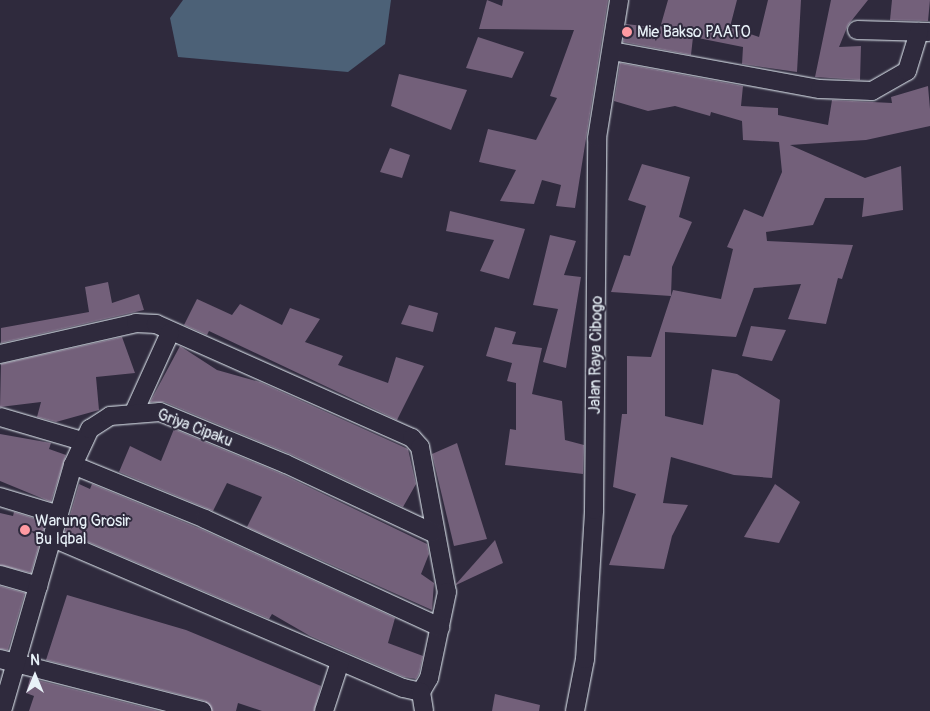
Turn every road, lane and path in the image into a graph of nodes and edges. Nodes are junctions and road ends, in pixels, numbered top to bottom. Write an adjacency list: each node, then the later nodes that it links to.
1 (619, 0): 4 (street, Jalan Raya Cibogo)
2 (857, 30): 3 (street)
3 (924, 32): 4 (street)
4 (612, 51): 25 (street, Jalan Raya Cibogo)
5 (170, 334): 6 (street); 7 (street); 13 (street)
6 (0, 354)
7 (135, 410): 9 (street, Griya Cipaku); 13 (street, Griya Cipaku)
8 (0, 417): 9 (street)
9 (82, 441): 10 (street, Griya Cipaku)
10 (73, 465): 12 (street, Griya Cipaku); 17 (street)
11 (0, 497): 12 (street)
12 (56, 514): 14 (street, Griya Cipaku)
13 (433, 533): 17 (street)
14 (53, 538): 16 (street, Griya Cipaku); 19 (street)
15 (0, 575): 16 (street)
16 (38, 586): 18 (street, Griya Cipaku)
17 (440, 627): 20 (street)
18 (7, 661): 21 (street, Griya Cipaku); 22 (street)
19 (340, 662): 20 (street); 23 (street)
20 (421, 692): 24 (street)
21 (2, 711)
22 (202, 711)
23 (324, 711)
24 (424, 711)
25 (575, 711)

